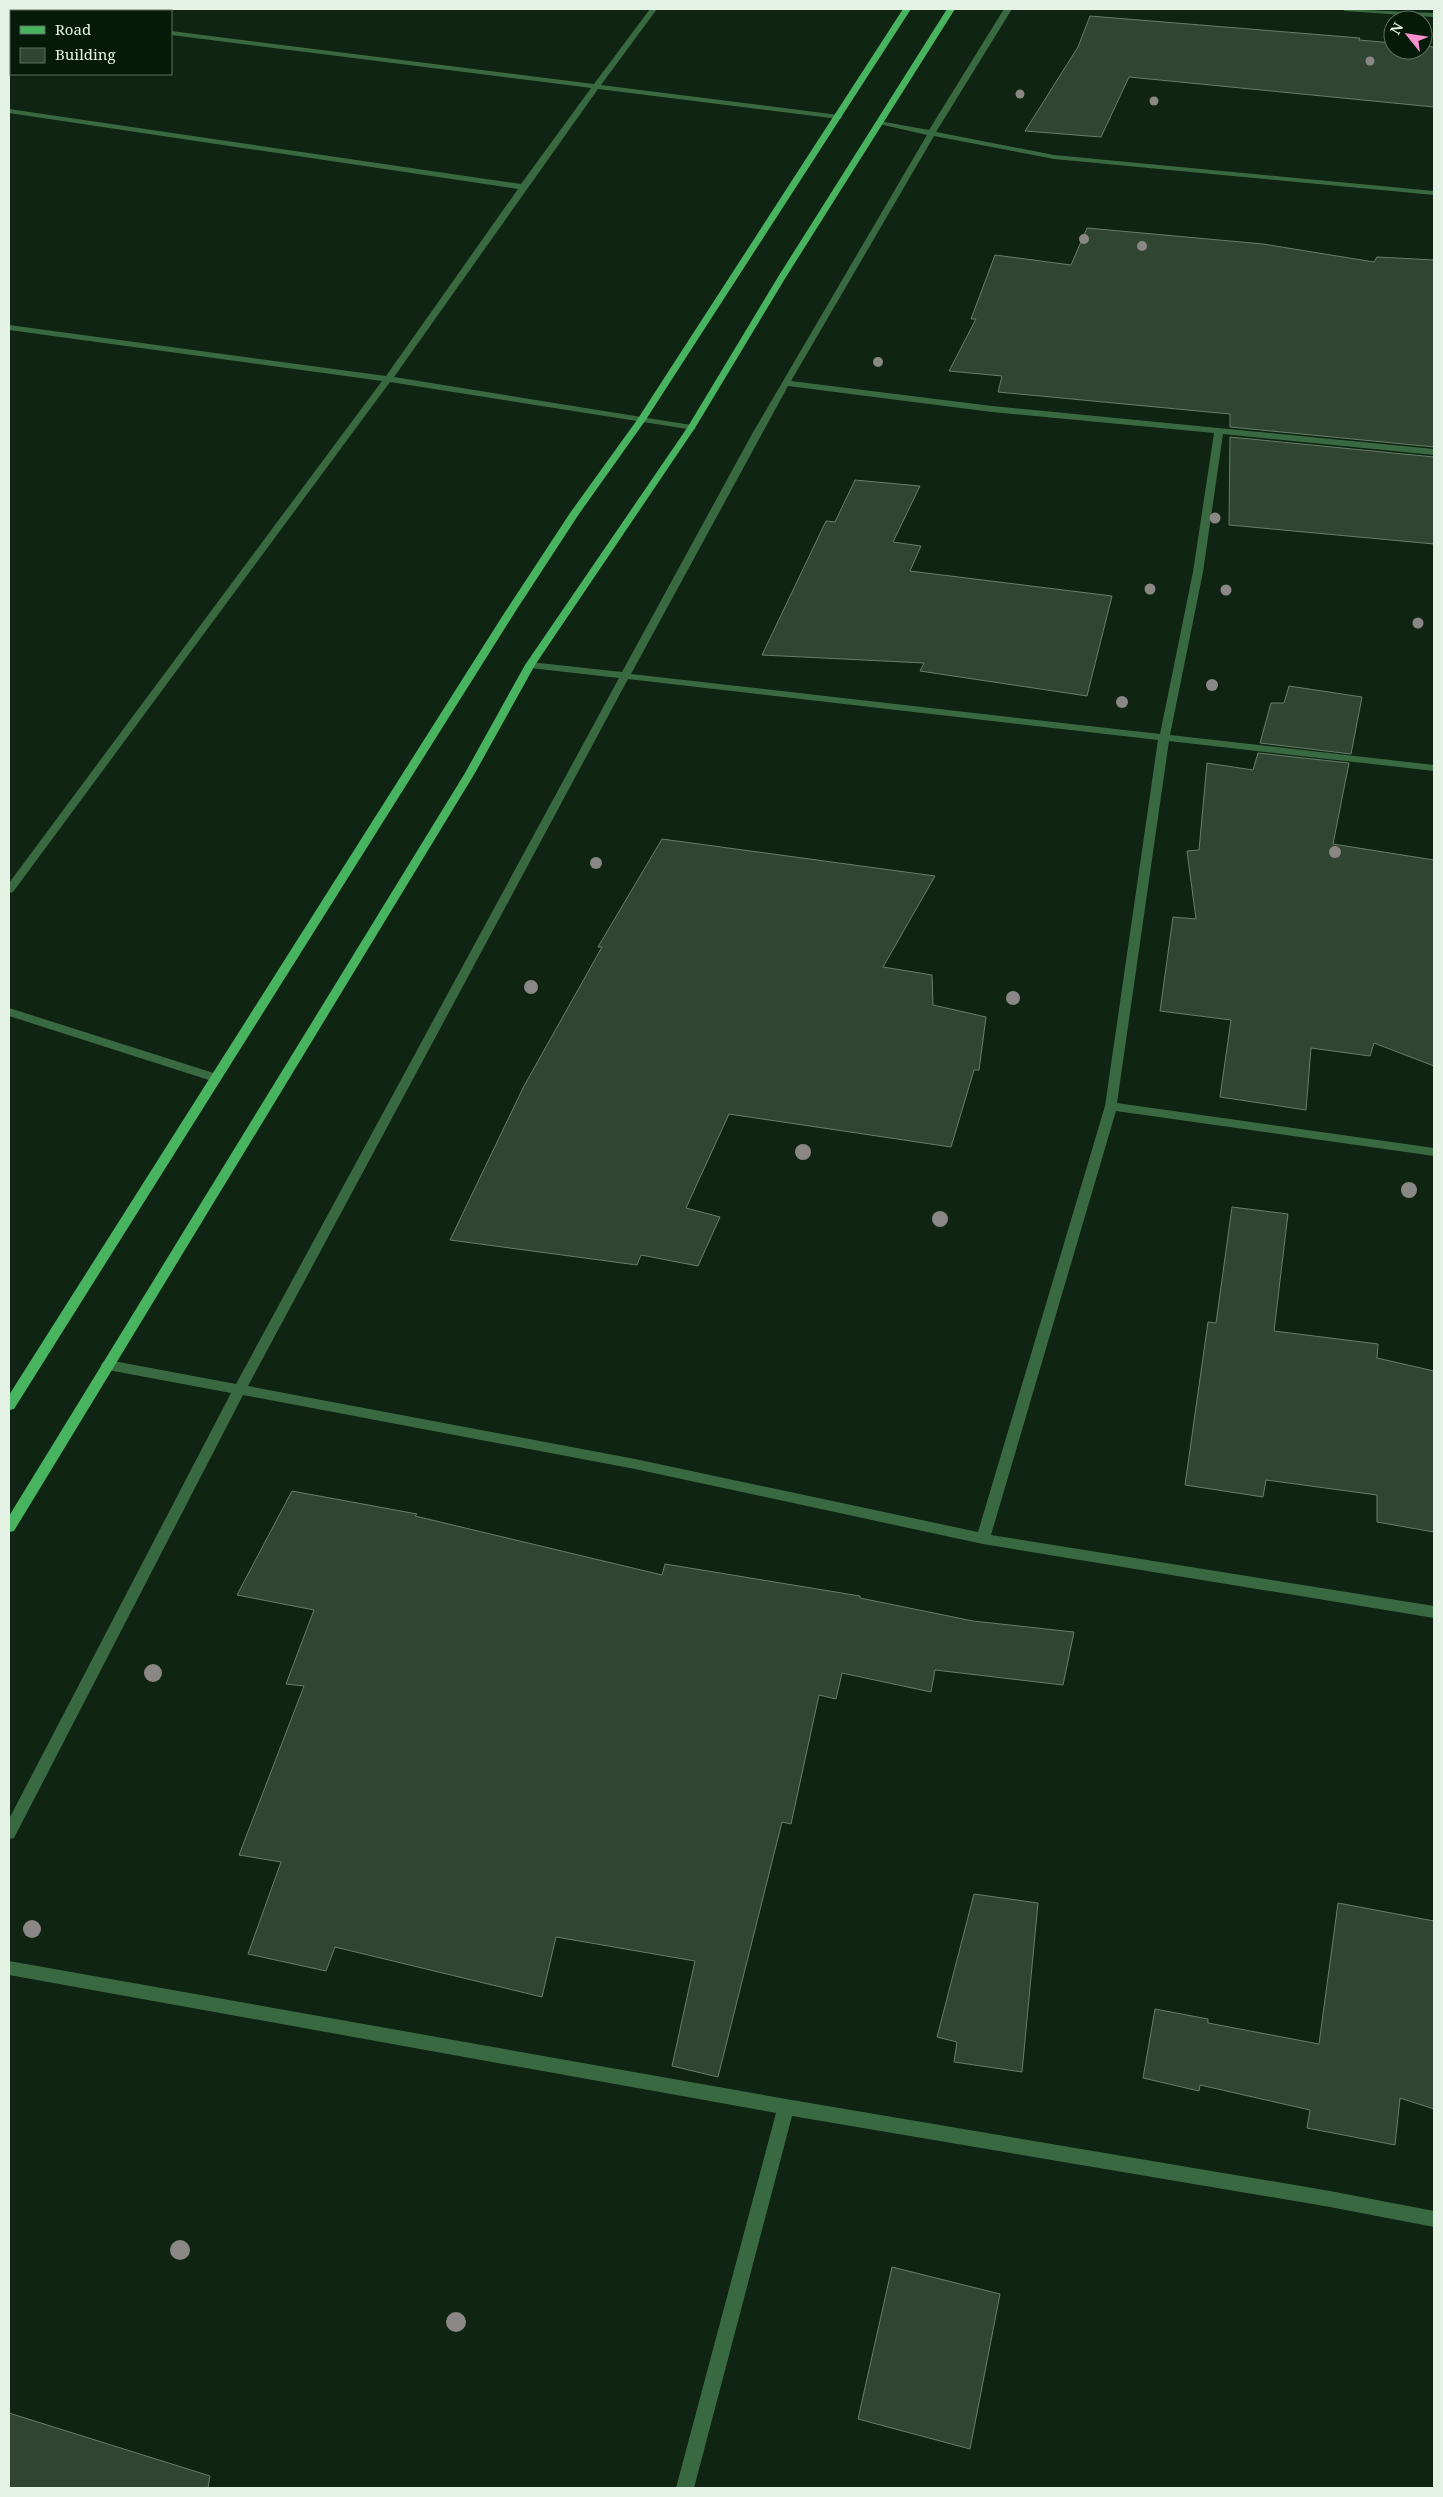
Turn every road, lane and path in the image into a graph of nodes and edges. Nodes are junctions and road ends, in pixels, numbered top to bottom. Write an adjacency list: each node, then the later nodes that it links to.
1 (653, 9): 8 (street)
2 (907, 9): 10 (main road)
3 (951, 9): 11 (main road)
4 (1008, 9): 12 (street)
5 (1345, 9): 6 (street)
6 (1399, 10)
7 (172, 33): 8 (street)
8 (596, 88): 10 (street); 13 (street)
9 (9, 111): 13 (street)
10 (839, 118): 18 (main road)
11 (879, 123): 12 (street); 19 (main road)
12 (932, 132): 14 (street); 17 (street)
13 (523, 187): 16 (street)
14 (1434, 193)
15 (9, 327): 16 (street)
16 (388, 379): 18 (street); 26 (street)
17 (785, 383): 20 (street); 23 (street)
18 (641, 421): 19 (street); 28 (main road)
19 (691, 428): 22 (main road)
20 (1219, 431): 21 (street); 24 (street)
21 (1434, 452)
22 (530, 665): 23 (street); 31 (main road)
23 (623, 678): 24 (street); 32 (street)
24 (1164, 737): 25 (street); 29 (street)
25 (1434, 768)
26 (9, 890)
27 (9, 1012): 28 (street)
28 (216, 1078): 33 (main road)
29 (1111, 1106): 30 (street); 35 (street)
30 (1434, 1152)
31 (108, 1365): 32 (street); 34 (main road)
32 (239, 1390): 35 (street); 37 (street)
33 (9, 1405)
34 (9, 1527)
35 (983, 1539): 36 (street)
36 (1434, 1612)
37 (9, 1833)
38 (9, 1968): 39 (street)
39 (786, 2107): 40 (street); 41 (street)
40 (1434, 2219)
41 (685, 2488)

